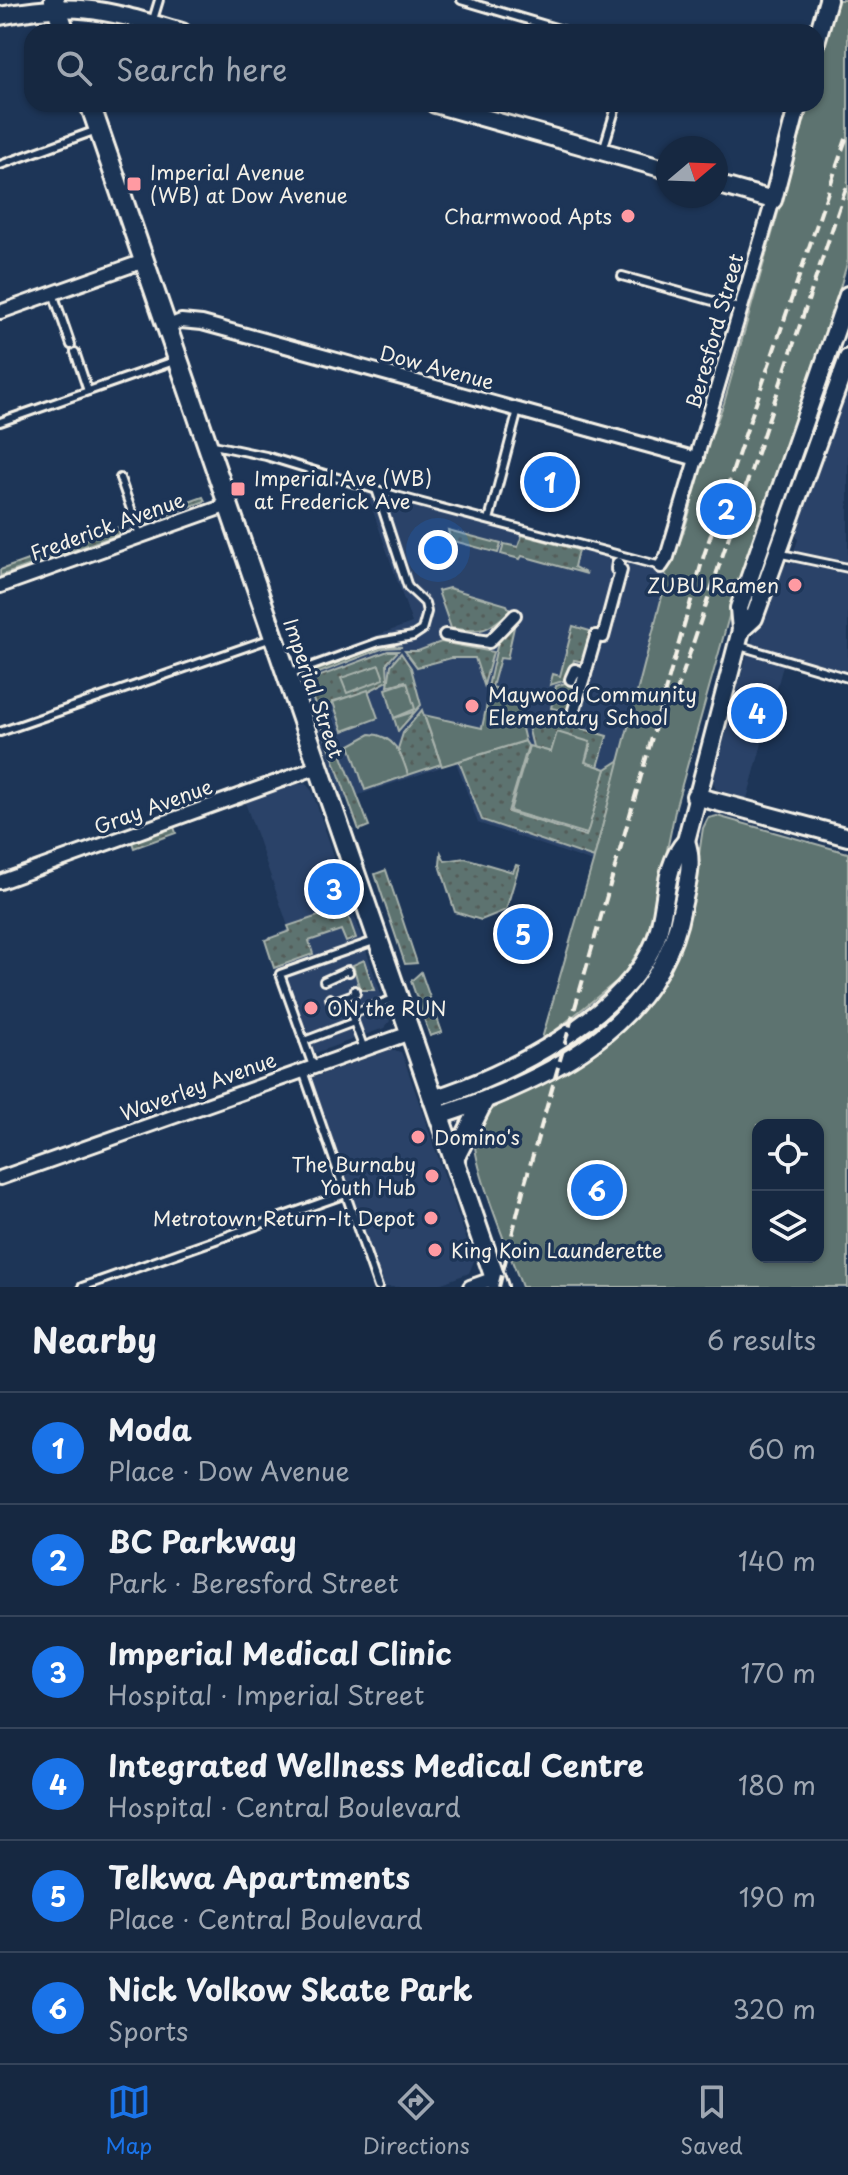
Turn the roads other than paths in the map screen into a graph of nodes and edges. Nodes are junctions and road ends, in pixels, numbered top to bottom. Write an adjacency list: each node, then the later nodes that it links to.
1 (159, 0): 6 (lane)
2 (461, 0): 9 (lane)
3 (828, 0): 10 (street)
4 (55, 1): 5 (street); 6 (street); 7 (main road)
5 (0, 16)
6 (152, 23): 8 (street)
7 (62, 24)
8 (155, 24)
9 (542, 24)
10 (821, 24)
11 (93, 112): 15 (main road, Imperial Street)
12 (463, 112): 16 (street)
13 (615, 112): 16 (lane)
14 (796, 112): 20 (street, Beresford Street)
15 (99, 129): 17 (lane); 21 (main road, Imperial Street)
16 (603, 152): 18 (street)
17 (0, 165)
18 (656, 167)
19 (728, 187): 20 (street)
20 (773, 200): 25 (street, Beresford Street)
21 (144, 261): 23 (street); 27 (main road, Imperial Street)
22 (622, 276): 25 (lane)
23 (53, 293): 26 (street); 30 (lane)
24 (848, 295): 40 (street)
25 (742, 309): 34 (street, Beresford Street)
26 (0, 312)
27 (166, 327): 29 (main road, Imperial Street); 31 (street, Dow Avenue)
28 (848, 358): 41 (street)
29 (178, 359): 30 (lane); 33 (main road, Imperial Street)
30 (88, 391): 32 (lane)
31 (518, 410): 34 (street, Dow Avenue); 38 (lane)
32 (0, 422)
33 (207, 444): 36 (lane); 37 (main road, Imperial Street)
34 (697, 459): 43 (street, Beresford Street)
35 (120, 478): 39 (lane)
36 (376, 489): 38 (lane); 51 (lane)
37 (228, 505): 39 (street, Frederick Avenue); 48 (main road, Imperial Street)
38 (489, 520): 43 (lane)
39 (140, 536): 45 (street, Frederick Avenue)
40 (758, 547): 41 (lane); 49 (street)
41 (777, 553): 44 (lane); 49 (street)
42 (618, 563): 50 (street)
43 (661, 566)
44 (848, 568)
45 (0, 586)
46 (515, 615): 47 (street)
47 (445, 635)
48 (274, 637): 51 (main road, Imperial Street); 55 (lane)
49 (739, 638): 52 (lane); 57 (street)
50 (585, 674): 53 (street); 54 (street)
51 (287, 675): 56 (main road, Imperial Street)
52 (848, 678)
53 (571, 679)
54 (574, 710)
55 (0, 732)
56 (318, 767): 60 (street, Gray Avenue); 61 (main road, Imperial Street)
57 (695, 796): 58 (street); 59 (street)
58 (848, 837)
59 (686, 841): 76 (street); 77 (street)
60 (0, 882)
61 (378, 940): 62 (lane); 69 (main road, Imperial Street)
62 (330, 957): 64 (lane); 73 (lane)
63 (349, 972): 64 (lane)
64 (336, 975): 65 (lane)
65 (324, 981)
66 (355, 990): 67 (lane)
67 (344, 996): 68 (lane); 70 (lane)
68 (330, 998)
69 (398, 998): 70 (lane); 72 (main road, Imperial Street)
70 (351, 1014): 71 (lane)
71 (354, 1022): 73 (lane); 74 (lane)
72 (410, 1033): 74 (street, Waverley Avenue); 77 (main road, Imperial Street)
73 (304, 1041): 75 (lane)
74 (364, 1049): 75 (street, Waverley Avenue)
75 (308, 1068): 79 (street, Waverley Avenue); 80 (lane)
76 (483, 1102): 77 (street); 78 (main road)
77 (436, 1108): 78 (main road, Imperial Street)
78 (454, 1159): 81 (main road, Imperial Street)
79 (0, 1178)
80 (346, 1194): 82 (lane); 83 (lane)
81 (496, 1283): 84 (street)
82 (82, 1287)
83 (378, 1287)
84 (470, 1287)

